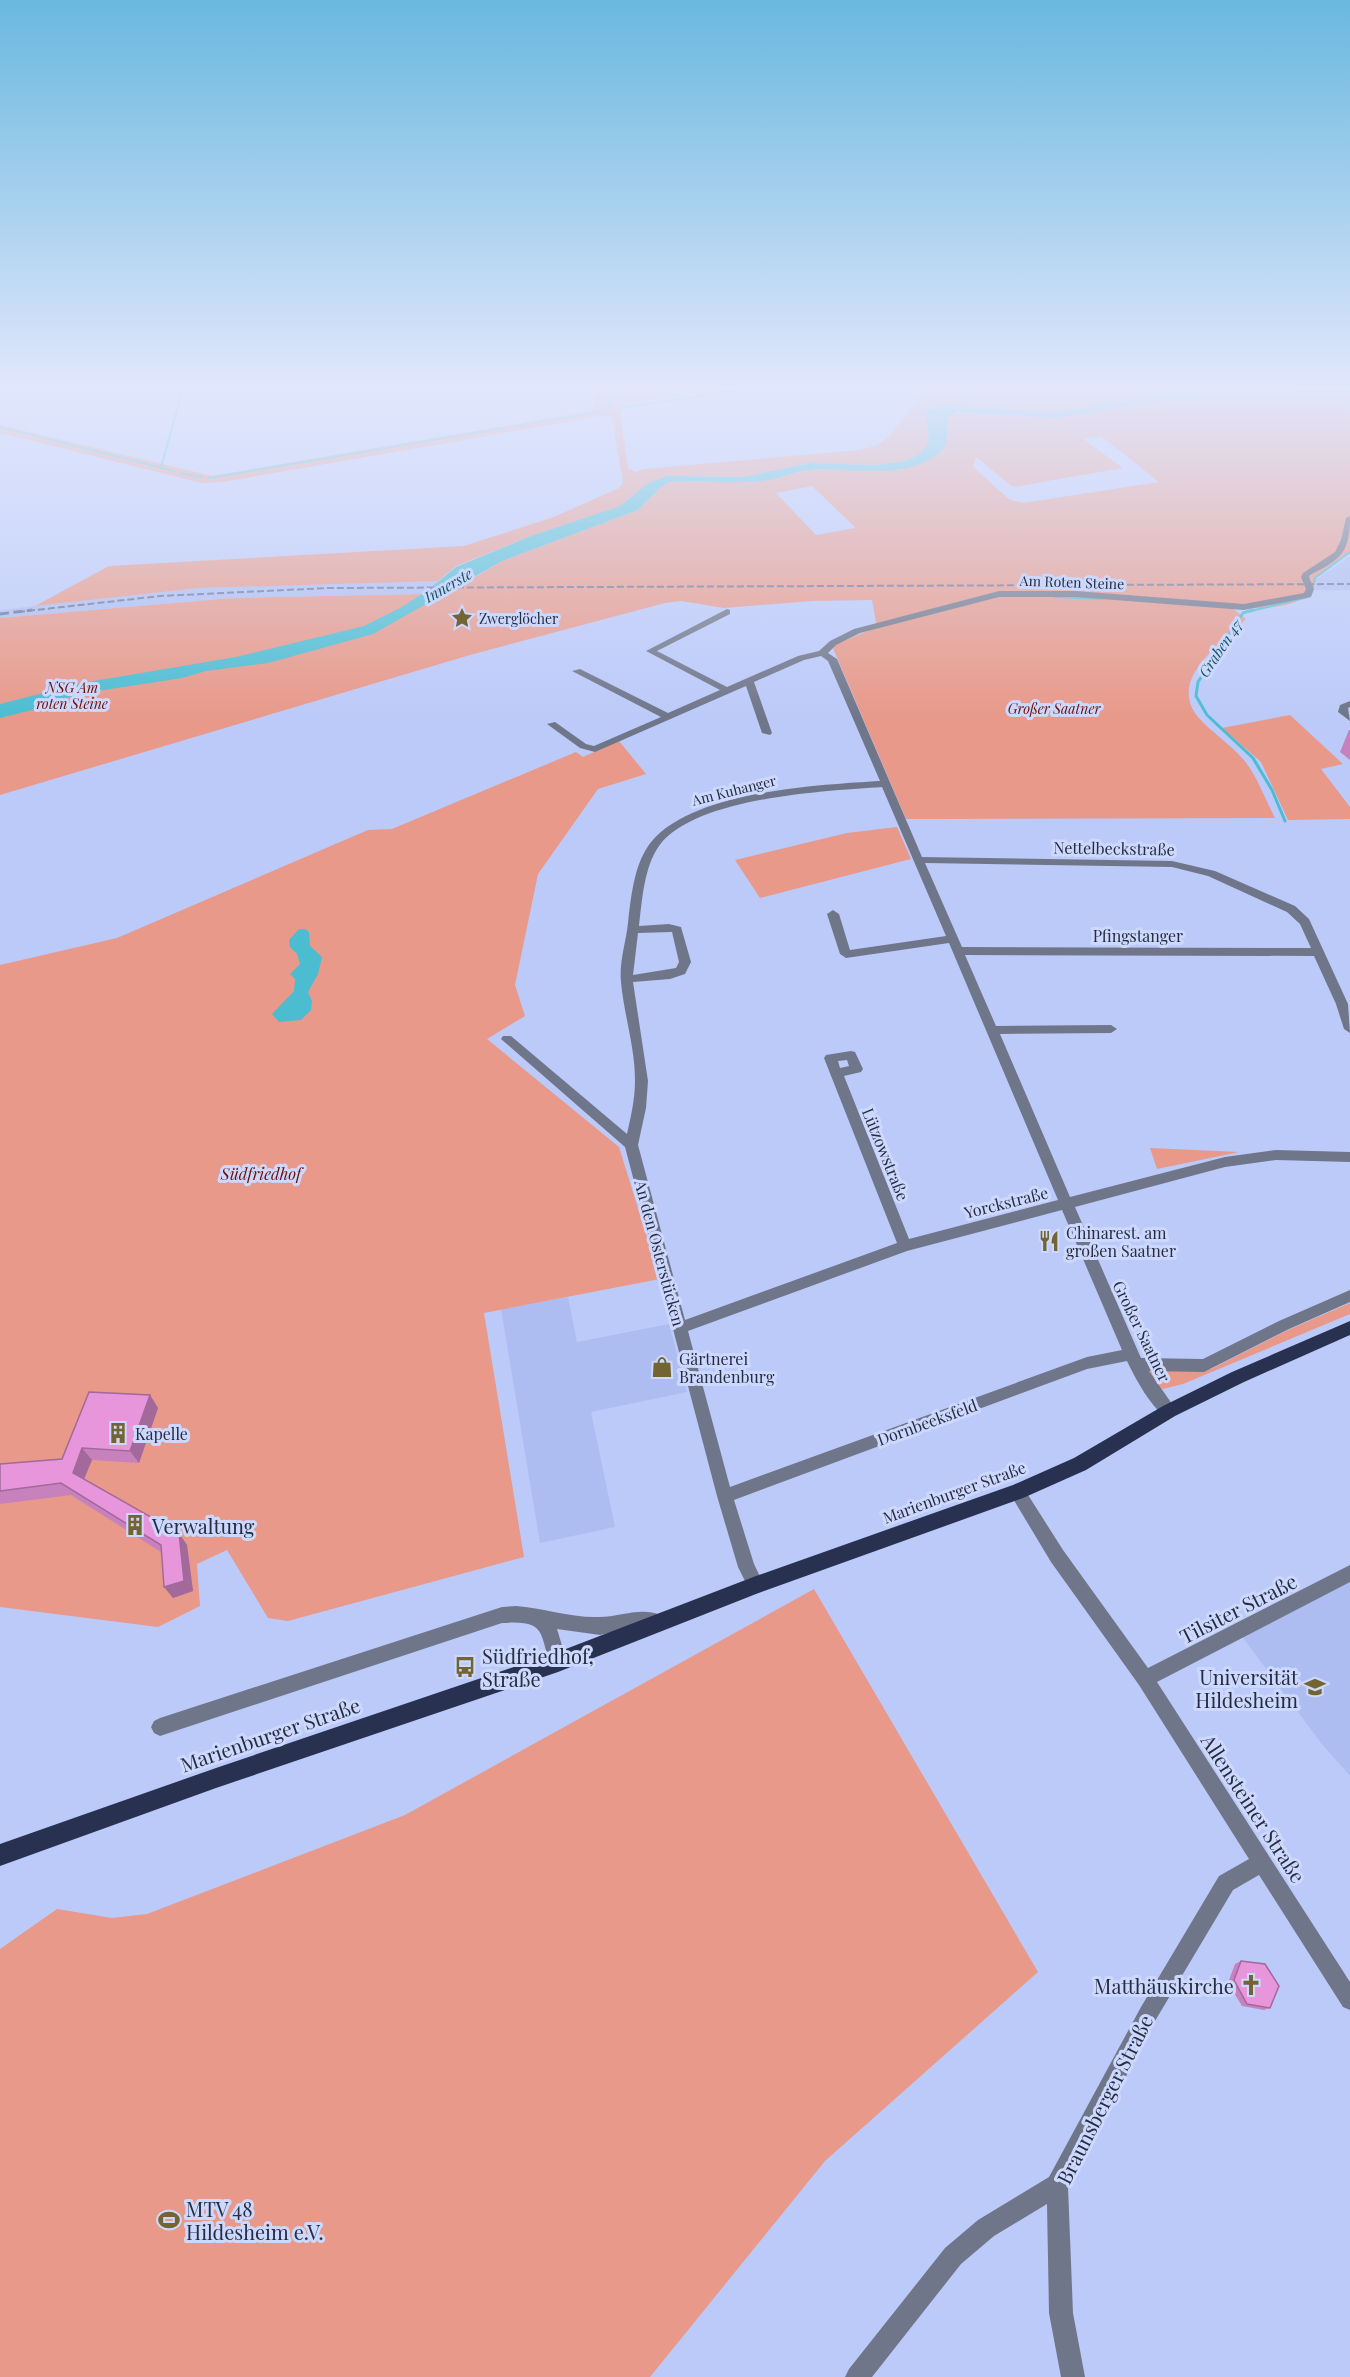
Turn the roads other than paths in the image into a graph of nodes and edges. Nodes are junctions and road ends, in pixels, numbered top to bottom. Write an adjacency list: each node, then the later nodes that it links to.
1 (1350, 518): 3 (street, Am Roten Steine)
2 (727, 612): 6 (street)
3 (822, 653): 5 (street, Am Roten Steine); 12 (street, Großer Saatner)
4 (577, 671): 8 (street)
5 (749, 682): 6 (street, Am Roten Steine); 11 (street)
6 (728, 691): 8 (street, Am Roten Steine)
7 (1350, 704): 9 (street)
8 (669, 717): 10 (street, Am Roten Steine)
9 (1350, 718)
10 (552, 724)
11 (766, 733)
12 (884, 784): 13 (street, Großer Saatner); 15 (street, Am Kuhanger)
13 (917, 860): 16 (street, Großer Saatner); 18 (street, Nettelbeckstraße)
14 (833, 914): 16 (street)
15 (633, 930): 19 (street, Am Kuhanger); 19 (street)
16 (951, 939): 17 (street, Großer Saatner)
17 (957, 951): 18 (street, Pfingstanger); 23 (street, Großer Saatner)
18 (1319, 952): 20 (street)
19 (627, 979): 26 (street, Am Kuhanger)
20 (1346, 1004): 22 (street)
21 (1111, 1029): 23 (street)
22 (1350, 1029)
23 (992, 1030): 28 (street, Großer Saatner)
24 (507, 1039): 26 (street)
25 (836, 1073): 29 (street, Lützowstraße)
26 (631, 1145): 31 (street, An den Osterstücken)
27 (1350, 1156): 28 (street, Yorckstraße)
28 (1066, 1206): 29 (street, Yorckstraße); 33 (street, Großer Saatner)
29 (905, 1246): 31 (street, Yorckstraße)
30 (1350, 1296): 33 (street)
31 (680, 1328): 36 (street, An den Osterstücken)
32 (1350, 1328): 34 (main road, Marienburger Straße)
33 (1133, 1359): 34 (street, Großer Saatner); 36 (street, Dornbeeksfeld)
34 (1169, 1411): 35 (main road, Marienburger Straße)
35 (1017, 1492): 38 (main road, Marienburger Straße); 42 (street, Allensteiner Straße)
36 (725, 1496): 38 (street, An den Osterstücken)
37 (1350, 1573): 42 (street, Tilsiter Straße)
38 (756, 1586): 40 (main road, Marienburger Straße)
39 (541, 1619): 40 (street); 41 (street); 43 (street)
40 (662, 1622): 41 (main road, Marienburger Straße)
41 (558, 1662): 44 (main road, Marienburger Straße)
42 (1145, 1679): 45 (street, Allensteiner Straße)
43 (160, 1727)
44 (0, 1855)
45 (1262, 1863): 46 (street, Allensteiner Straße); 47 (street, Braunsberger Straße)
46 (1350, 2000)
47 (1057, 2185): 48 (street); 49 (street, Braunsberger Straße)
48 (857, 2377)
49 (1073, 2377)

